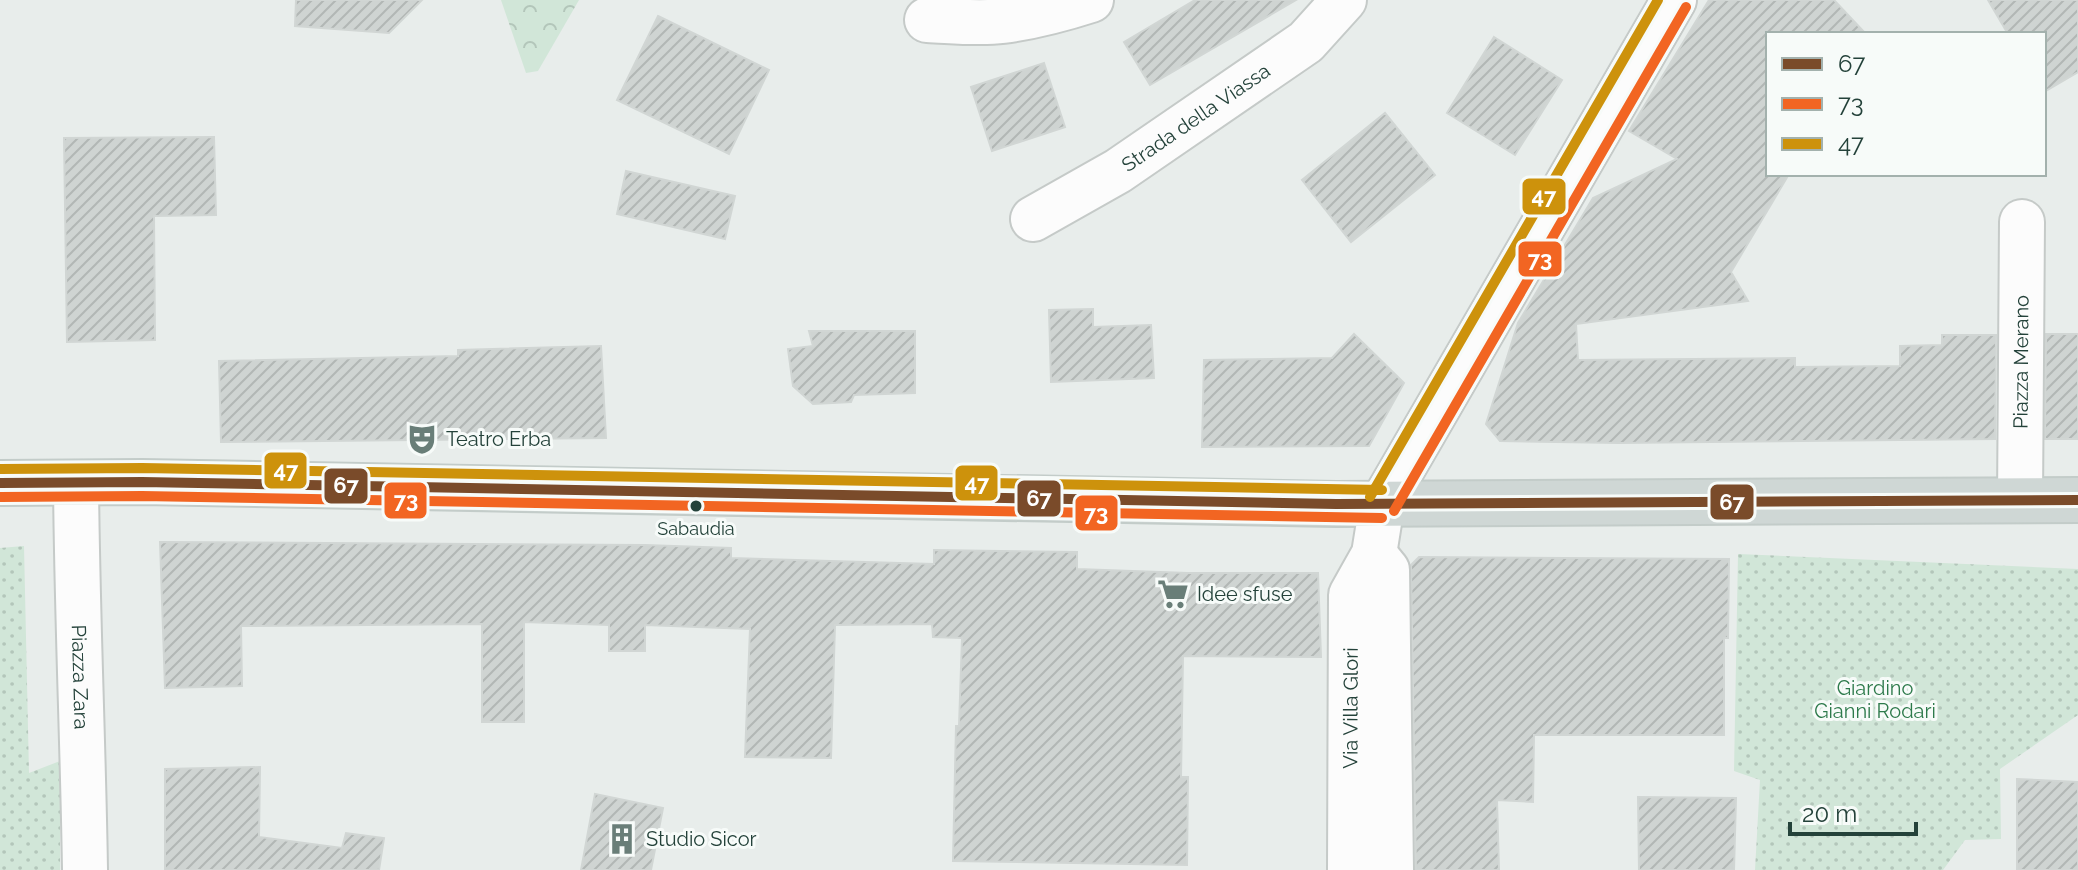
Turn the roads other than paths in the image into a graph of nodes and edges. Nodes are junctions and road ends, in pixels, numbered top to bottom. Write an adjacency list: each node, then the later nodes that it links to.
1 (1091, 0): 4 (street)
2 (1344, 0): 5 (street, Strada della Viassa)
3 (1674, 0): 11 (street)
4 (927, 20)
5 (1033, 219)
6 (2022, 222): 9 (street, Piazza Merano)
7 (0, 483): 8 (main road)
8 (76, 483): 11 (main road); 13 (street, Piazza Zara)
9 (2020, 500): 10 (main road); 11 (main road)
10 (2078, 500)
11 (1382, 504): 12 (street, Via Villa Glori)
12 (1374, 554): 14 (street, Via Villa Glori); 15 (street, Via Villa Glori)
13 (85, 870)
14 (1350, 870)
15 (1391, 870)

